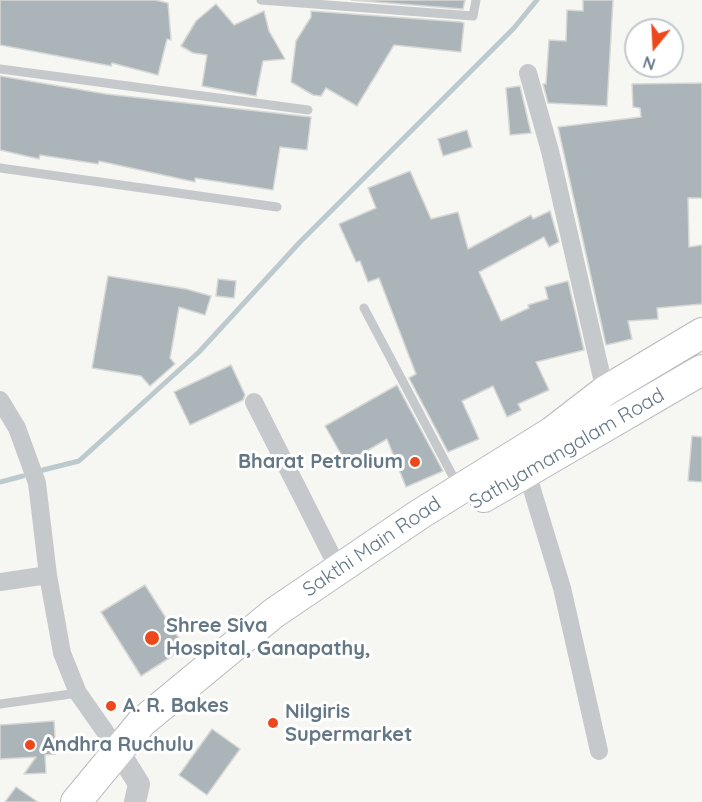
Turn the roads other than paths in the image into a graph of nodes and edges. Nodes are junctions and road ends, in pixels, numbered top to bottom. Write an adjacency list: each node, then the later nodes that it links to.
1 (261, 0): 3 (lane)
2 (476, 0): 3 (lane)
3 (295, 1)
4 (0, 69): 6 (lane)
5 (528, 73): 12 (street)
6 (308, 110)
7 (0, 168): 8 (lane)
8 (277, 207)
9 (364, 308): 16 (lane)
10 (702, 333): 12 (highway, Sakthi Main Road)
11 (702, 370): 15 (highway, Sathyamangalam Road)
12 (605, 391): 16 (highway, Sakthi Main Road)
13 (0, 400): 18 (street)
14 (254, 402): 17 (street)
15 (527, 472): 22 (street); 23 (highway, Sathyamangalam Road)
16 (460, 489): 17 (highway, Sakthi Main Road)
17 (339, 570): 23 (highway, Sakthi Main Road)
18 (48, 575): 19 (street); 20 (street)
19 (0, 582)
20 (78, 693): 21 (lane); 23 (street)
21 (0, 704)
22 (599, 751)
23 (123, 757): 24 (highway, Sakthi Main Road); 25 (highway, Sathyamangalam Road); 26 (street)
24 (76, 802)
25 (102, 802)
26 (135, 802)

